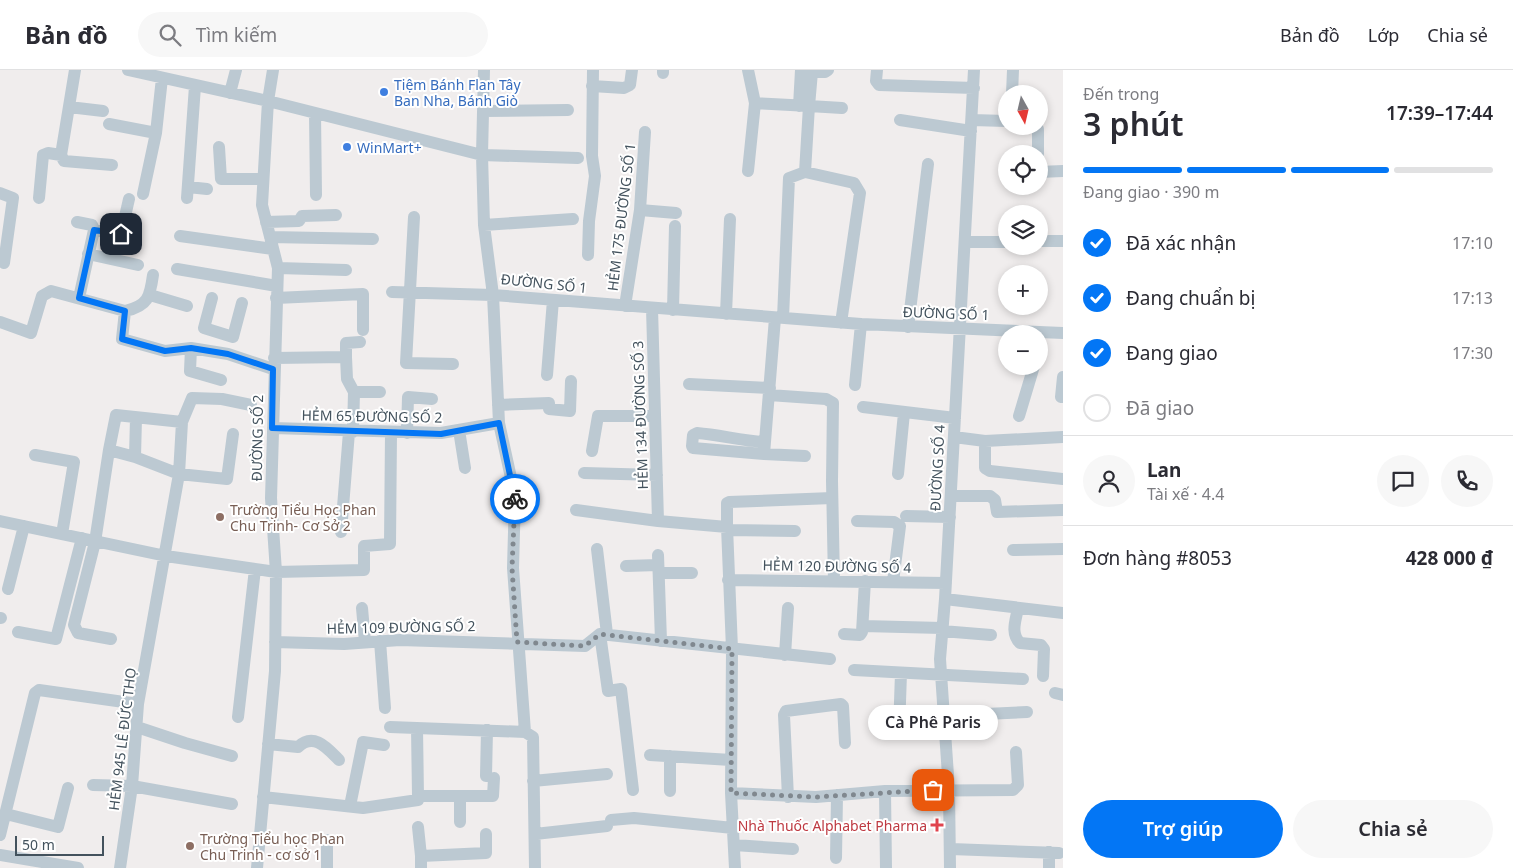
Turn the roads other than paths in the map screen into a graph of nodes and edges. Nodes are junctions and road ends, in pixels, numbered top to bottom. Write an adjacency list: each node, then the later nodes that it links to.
1 (75, 70): 23 (street)
2 (128, 70): 14 (street)
3 (236, 70): 19 (street)
4 (273, 70): 20 (street)
5 (484, 70): 27 (street, ĐƯỜNG SỐ 1)
6 (593, 70): 17 (street)
7 (632, 70): 17 (street)
8 (748, 70): 21 (street)
9 (801, 70): 22 (street)
10 (828, 70): 22 (street)
11 (974, 70): 18 (street, ĐƯỜNG SỐ 4)
12 (1013, 70): 15 (street)
13 (877, 74): 18 (street)
14 (167, 76): 16 (street); 33 (street)
15 (1012, 85)
16 (195, 86): 19 (street); 46 (street)
17 (592, 86): 69 (street)
18 (974, 88): 32 (street, ĐƯỜNG SỐ 4)
19 (230, 93): 20 (street)
20 (268, 101): 28 (street); 45 (street, ĐƯỜNG SỐ 2)
21 (755, 103): 22 (street); 42 (street)
22 (804, 106): 24 (street); 43 (street)
23 (69, 107): 26 (street); 36 (street)
24 (842, 108)
25 (568, 110): 27 (street)
26 (104, 111)
27 (484, 111): 37 (street, ĐƯỜNG SỐ 1)
28 (315, 113): 37 (street); 49 (street)
29 (900, 120): 32 (street)
30 (998, 122): 32 (street)
31 (109, 124): 33 (street)
32 (972, 125): 65 (street, ĐƯỜNG SỐ 4)
33 (156, 132): 48 (street)
34 (645, 132): 52 (street, HẺM 175 ĐƯỜNG SỐ 1)
35 (219, 147): 45 (street)
36 (61, 154): 40 (street); 50 (street)
37 (482, 155): 38 (street); 59 (street, ĐƯỜNG SỐ 1)
38 (578, 158)
39 (928, 164): 95 (street)
40 (112, 165)
41 (1063, 171): 44 (street)
42 (748, 172)
43 (805, 172): 91 (street); 93 (street)
44 (1048, 172)
45 (263, 179): 58 (street, ĐƯỜNG SỐ 2)
46 (207, 189)
47 (0, 193): 70 (street)
48 (143, 194)
49 (316, 195)
50 (39, 198)
51 (129, 199): 60 (street)
52 (640, 210): 86 (street, HẺM 175 ĐƯỜNG SỐ 1); 88 (street)
53 (336, 215): 58 (street)
54 (414, 217): 78 (street)
55 (573, 219): 59 (street)
56 (730, 219): 90 (street)
57 (77, 222): 60 (street)
58 (266, 222): 67 (street, ĐƯỜNG SỐ 2)
59 (484, 225): 80 (street, ĐƯỜNG SỐ 1)
60 (94, 230): 68 (street)
61 (180, 236): 67 (street)
62 (373, 239): 67 (street)
63 (1048, 241): 64 (street)
64 (1063, 241)
65 (965, 242): 66 (street); 96 (street, ĐƯỜNG SỐ 4)
66 (998, 242)
67 (272, 243): 72 (street, ĐƯỜNG SỐ 2)
68 (88, 254): 71 (street); 81 (street)
69 (588, 255)
70 (5, 263)
71 (138, 265)
72 (278, 268): 74 (street); 76 (street, ĐƯỜNG SỐ 2)
73 (177, 269): 76 (street)
74 (346, 270)
75 (153, 275): 79 (street)
76 (277, 292): 103 (street); 104 (street, ĐƯỜNG SỐ 2)
77 (392, 292): 78 (street)
78 (410, 293): 80 (street); 105 (street)
79 (150, 295): 85 (street); 89 (street)
80 (493, 296): 83 (street, ĐƯỜNG SỐ 1); 119 (street)
81 (79, 298): 89 (street); 92 (street)
82 (212, 298): 100 (street)
83 (553, 300): 86 (street, ĐƯỜNG SỐ 1); 106 (street)
84 (242, 303): 100 (street)
85 (187, 306)
86 (625, 306): 87 (street, ĐƯỜNG SỐ 1)
87 (652, 308): 88 (street, ĐƯỜNG SỐ 1); 122 (street, HẺM 134 ĐƯỜNG SỐ 3)
88 (673, 310): 90 (street, ĐƯỜNG SỐ 1)
89 (125, 311): 101 (street)
90 (726, 314): 91 (street, ĐƯỜNG SỐ 1)
91 (779, 318): 93 (street, ĐƯỜNG SỐ 1); 113 (street)
92 (0, 322)
93 (841, 323): 94 (street, ĐƯỜNG SỐ 1)
94 (861, 324): 95 (street, ĐƯỜNG SỐ 1); 112 (street)
95 (908, 327): 96 (street, ĐƯỜNG SỐ 1)
96 (960, 329): 97 (street, ĐƯỜNG SỐ 1); 125 (street, ĐƯỜNG SỐ 4)
97 (998, 333)
98 (1063, 333): 99 (street, ĐƯỜNG SỐ 1)
99 (1048, 336)
100 (233, 337): 102 (street)
101 (191, 348): 102 (street); 109 (street)
102 (228, 354): 104 (street)
103 (346, 356): 104 (street); 114 (street)
104 (274, 363): 128 (street, ĐƯỜNG SỐ 2)
105 (453, 364)
106 (547, 375)
107 (1031, 375): 123 (street)
108 (1063, 377): 116 (street)
109 (221, 380)
110 (570, 381): 119 (street)
111 (689, 384): 113 (street)
112 (855, 385)
113 (769, 391): 137 (street); 150 (street)
114 (354, 392): 115 (street); 130 (street)
115 (380, 392)
116 (1063, 397)
117 (432, 399): 132 (street)
118 (251, 405): 126 (street, HẺM 945 LÊ ĐỨC THỌ)
119 (498, 405): 127 (street)
120 (863, 407): 121 (street)
121 (904, 413): 125 (street); 146 (street)
122 (655, 416): 139 (street); 147 (street, HẺM 134 ĐƯỜNG SỐ 3)
123 (1019, 416)
124 (136, 418): 126 (street); 138 (street); 142 (street)
125 (955, 418): 135 (street, ĐƯỜNG SỐ 4)
126 (182, 422): 145 (street, HẺM 945 LÊ ĐỨC THỌ)
127 (499, 423): 129 (street, HẺM 65 ĐƯỜNG SỐ 2); 196 (street)
128 (272, 428): 130 (street, HẺM 65 ĐƯỜNG SỐ 2); 172 (street, ĐƯỜNG SỐ 2)
129 (459, 430): 132 (street, HẺM 65 ĐƯỜNG SỐ 2); 143 (street)
130 (351, 432): 131 (street, HẺM 65 ĐƯỜNG SỐ 2); 161 (street)
131 (391, 433): 132 (street, HẺM 65 ĐƯỜNG SỐ 2); 172 (street)
132 (407, 433)
133 (233, 434): 145 (street)
134 (1063, 436): 136 (street)
135 (954, 437): 136 (street); 149 (street, ĐƯỜNG SỐ 4)
136 (985, 441): 148 (street)
137 (765, 448): 137 (street); 141 (street)
138 (109, 450): 142 (street); 164 (street)
139 (592, 451)
140 (35, 455): 162 (street)
141 (806, 456)
142 (134, 457): 145 (street)
143 (465, 468)
144 (584, 473): 147 (street)
145 (179, 474): 168 (street, HẺM 945 LÊ ĐỨC THỌ)
146 (898, 474)
147 (657, 475): 156 (street, HẺM 134 ĐƯỜNG SỐ 3)
148 (1063, 479)
149 (951, 496): 152 (street); 154 (street, ĐƯỜNG SỐ 4)
150 (832, 498): 159 (street); 175 (street)
151 (576, 510): 156 (street)
152 (1063, 510)
153 (906, 516): 154 (street)
154 (950, 517): 178 (street, ĐƯỜNG SỐ 4)
155 (0, 521): 158 (street)
156 (658, 521): 159 (street)
157 (857, 521): 177 (street)
158 (24, 526): 162 (street); 179 (street)
159 (726, 528): 160 (street); 174 (street)
160 (795, 531)
161 (341, 532)
162 (62, 534): 163 (street)
163 (82, 538): 164 (street); 187 (street)
164 (95, 542): 168 (street); 191 (street)
165 (597, 549): 188 (street)
166 (1013, 550): 167 (street)
167 (1063, 550)
168 (166, 556): 171 (street); 205 (street, HẺM 945 LÊ ĐỨC THỌ)
169 (658, 564): 170 (street); 173 (street); 193 (street)
170 (626, 566)
171 (255, 569): 172 (street); 208 (street)
172 (276, 572): 194 (street, ĐƯỜNG SỐ 2)
173 (692, 573)
174 (728, 580): 175 (street, HẺM 120 ĐƯỜNG SỐ 4); 197 (street)
175 (834, 581): 176 (street, HẺM 120 ĐƯỜNG SỐ 4)
176 (865, 582): 177 (street, HẺM 120 ĐƯỜNG SỐ 4); 185 (street)
177 (893, 582): 178 (street, HẺM 120 ĐƯỜNG SỐ 4)
178 (946, 582): 180 (street, ĐƯỜNG SỐ 4)
179 (8, 589)
180 (945, 599): 183 (street); 186 (street, ĐƯỜNG SỐ 4)
181 (362, 608): 195 (street)
182 (788, 608): 198 (street)
183 (1018, 608): 184 (street); 203 (street)
184 (1063, 613)
185 (863, 626): 186 (street); 189 (street)
186 (942, 630): 190 (street); 202 (street, ĐƯỜNG SỐ 4)
187 (18, 632)
188 (604, 634): 193 (street); 196 (street, HẺM 109 ĐƯỜNG SỐ 2); 230 (street)
189 (844, 634)
190 (991, 635)
191 (111, 639)
192 (380, 641): 195 (street, HẺM 109 ĐƯỜNG SỐ 2); 196 (street, HẺM 109 ĐƯỜNG SỐ 2); 206 (street)
193 (661, 641): 197 (street)
194 (275, 642): 195 (street, HẺM 109 ĐƯỜNG SỐ 2); 217 (street, ĐƯỜNG SỐ 2)
195 (365, 642)
196 (517, 642): 215 (street)
197 (732, 649): 198 (street); 224 (street)
198 (785, 655): 199 (street)
199 (830, 659)
200 (854, 670): 201 (street)
201 (900, 673): 202 (street); 214 (street)
202 (940, 675): 204 (street); 209 (street, ĐƯỜNG SỐ 4)
203 (1042, 676)
204 (1024, 679)
205 (138, 704): 210 (street, HẺM 945 LÊ ĐỨC THỌ); 242 (street)
206 (385, 708)
207 (1027, 712): 209 (street)
208 (238, 716)
209 (942, 716): 231 (street, ĐƯỜNG SỐ 4)
210 (137, 727): 221 (street); 228 (street, HẺM 945 LÊ ĐỨC THỌ)
211 (390, 728): 212 (street)
212 (417, 728): 213 (street); 236 (street)
213 (487, 730): 215 (street); 237 (street)
214 (899, 731)
215 (525, 732): 226 (street)
216 (845, 743): 238 (street)
217 (268, 744): 223 (street); 239 (street, ĐƯỜNG SỐ 2)
218 (384, 745): 241 (street)
219 (1016, 752): 231 (street)
220 (650, 755): 222 (street)
221 (232, 756)
222 (670, 756): 224 (street); 232 (street)
223 (339, 760)
224 (731, 760): 234 (street)
225 (606, 774): 226 (street)
226 (533, 781): 247 (street)
227 (93, 785): 228 (street)
228 (132, 786): 240 (street); 257 (street, HẺM 945 LÊ ĐỨC THỌ)
229 (68, 788): 242 (street)
230 (633, 790)
231 (949, 790): 233 (street); 252 (street, ĐƯỜNG SỐ 4)
232 (670, 791)
233 (885, 791): 235 (street); 262 (street)
234 (731, 793): 238 (street); 245 (street)
235 (838, 795): 238 (street); 254 (street)
236 (418, 796): 237 (street); 241 (street)
237 (460, 796): 243 (street)
238 (788, 796)
239 (263, 797): 241 (street); 258 (street, ĐƯỜNG SỐ 2)
240 (232, 804)
241 (350, 806)
242 (6, 814): 248 (street)
243 (460, 822)
244 (418, 827): 255 (street)
245 (733, 828): 247 (street); 250 (street)
246 (486, 834): 255 (street)
247 (535, 834): 260 (street)
248 (0, 836)
249 (327, 840): 259 (street)
250 (734, 845): 251 (street); 261 (street)
251 (793, 849)
252 (950, 849): 263 (street, ĐƯỜNG SỐ 4); 264 (street)
253 (0, 855): 256 (street)
254 (836, 858)
255 (421, 862)
256 (78, 868)
257 (120, 868)
258 (257, 868)
259 (327, 868)
260 (535, 868)
261 (735, 868)
262 (886, 868)
263 (950, 868)
264 (1049, 868)

